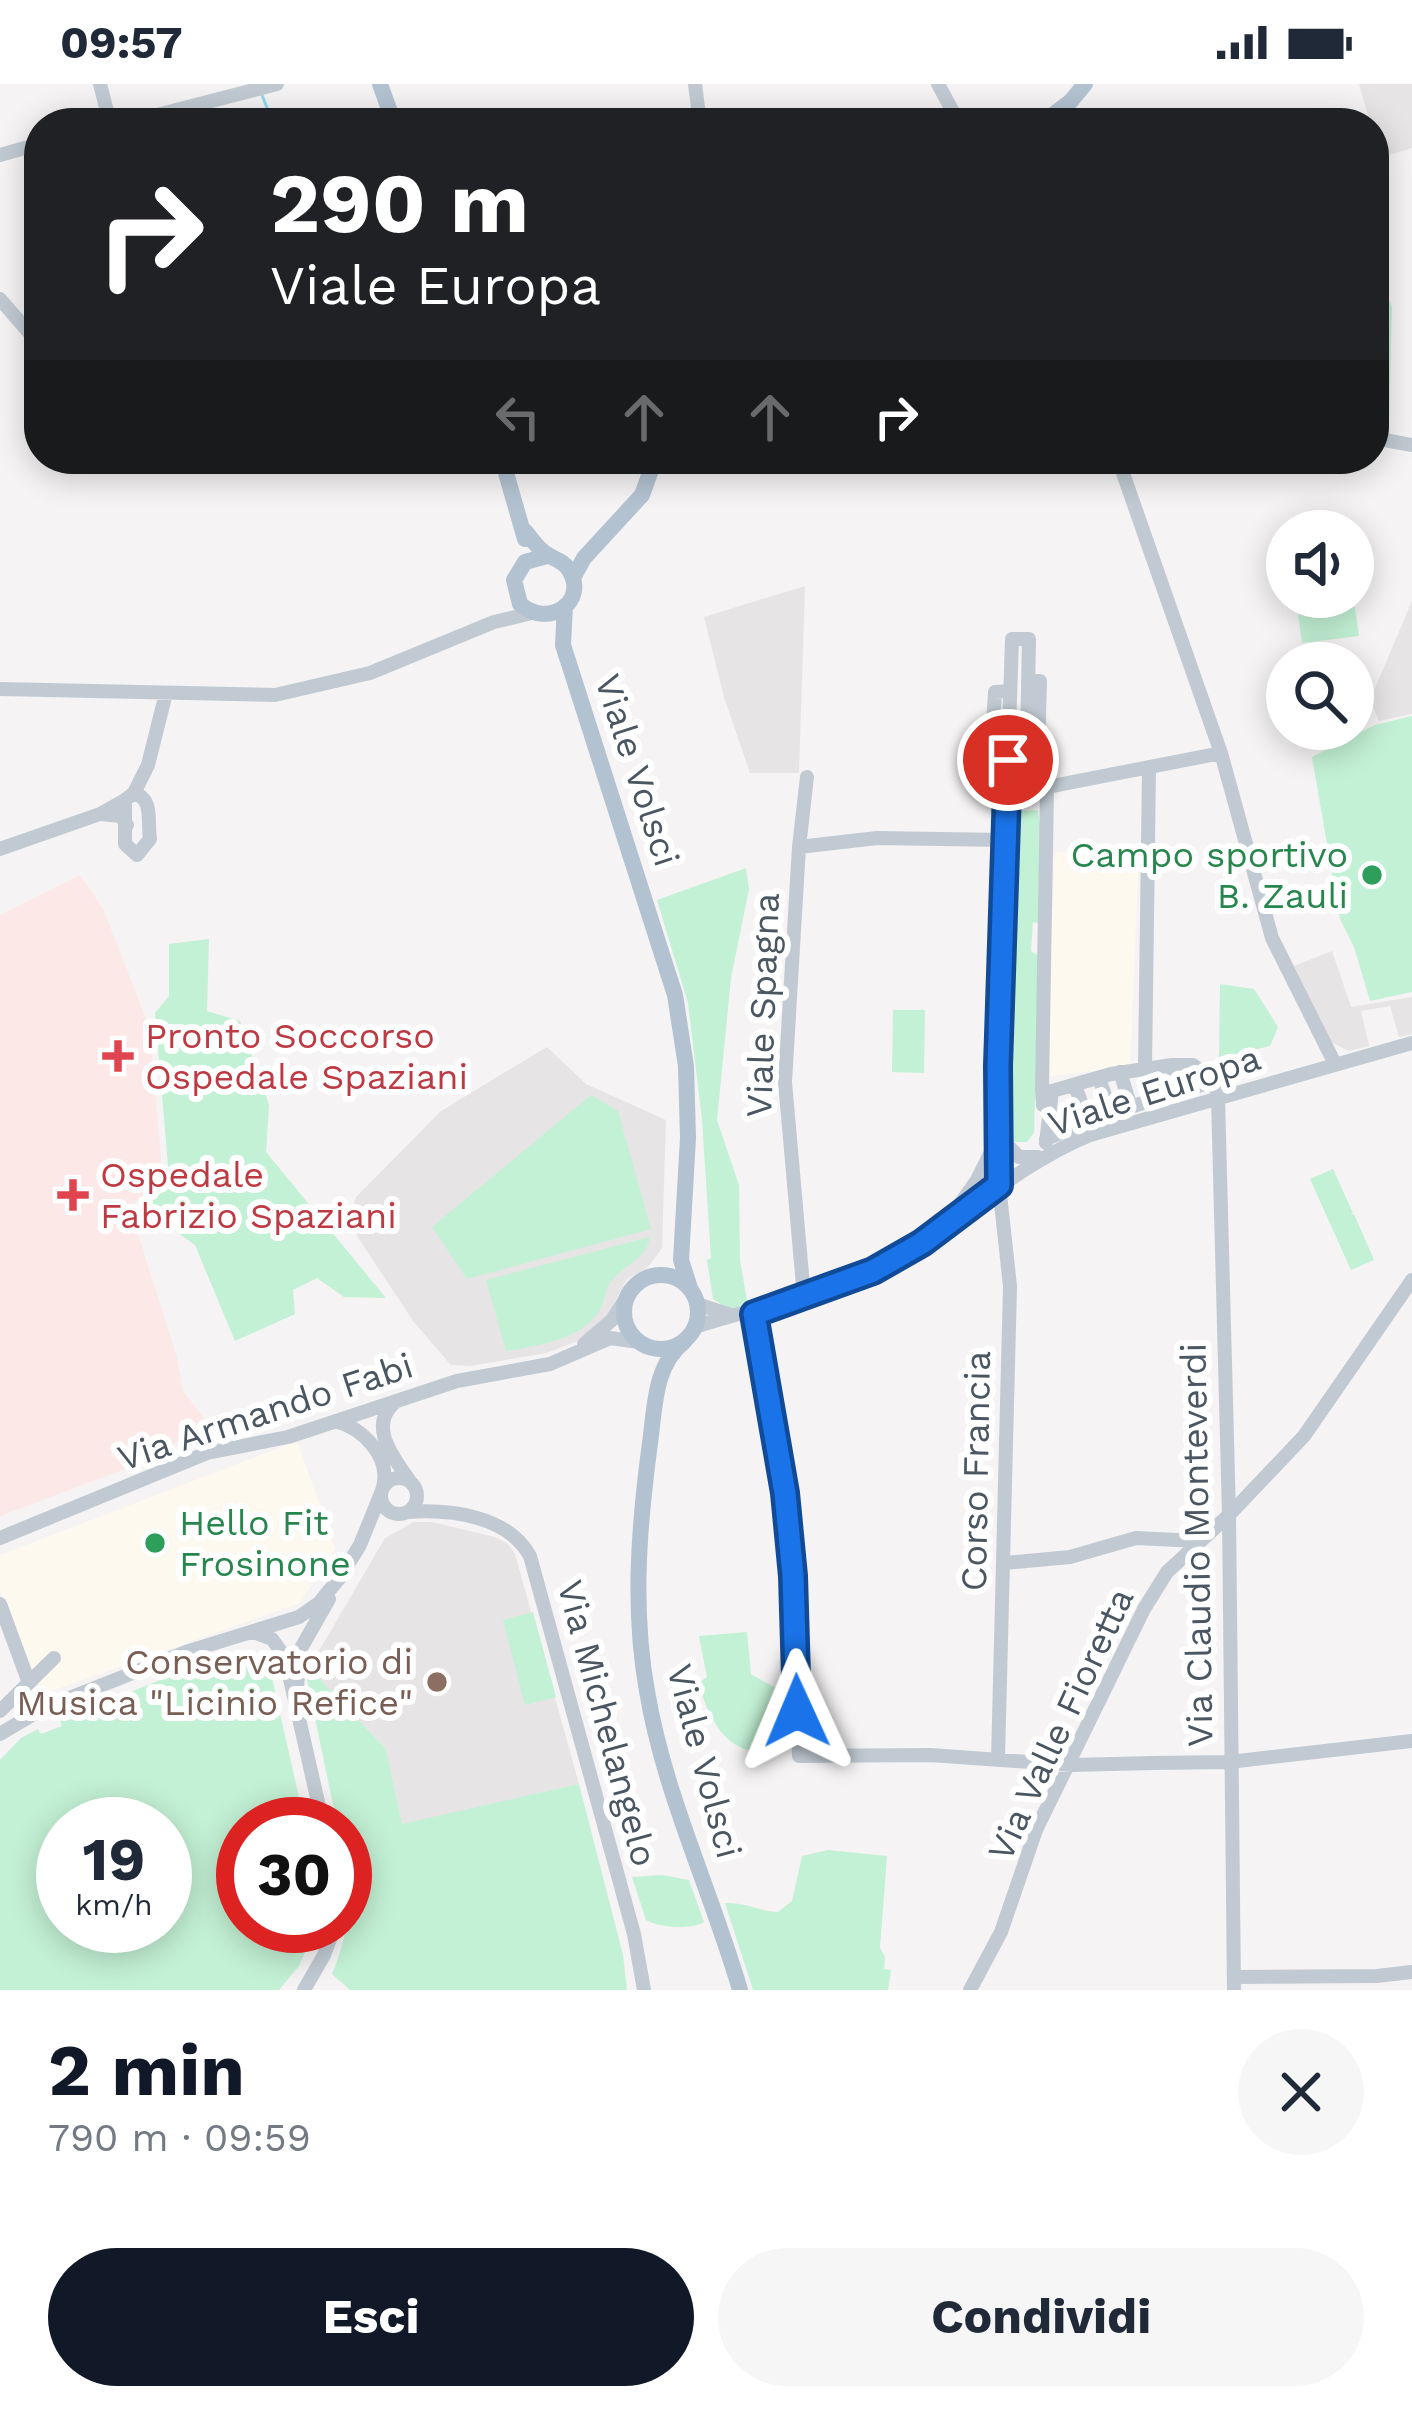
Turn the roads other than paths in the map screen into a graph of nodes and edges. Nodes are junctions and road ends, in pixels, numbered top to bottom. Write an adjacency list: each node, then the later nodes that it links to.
1 (277, 84): 3 (street)
2 (1085, 84): 4 (main road)
3 (184, 108)
4 (1062, 108)
5 (0, 299): 6 (street)
6 (24, 326)
7 (507, 474): 10 (main road)
8 (650, 474): 11 (main road)
9 (1123, 474): 23 (street)
10 (525, 531): 12 (main road); 13 (main road)
11 (597, 544): 12 (main road); 14 (main road)
12 (551, 556): 13 (main road); 14 (main road)
13 (521, 566): 15 (main road)
14 (573, 578): 16 (main road)
15 (514, 591): 17 (main road); 18 (street)
16 (565, 607): 17 (main road); 19 (main road, Viale Volsci)
17 (536, 614): 18 (street); 19 (main road, Viale Volsci)
18 (494, 622): 22 (street)
19 (563, 645): 55 (main road, Viale Volsci)
20 (0, 689): 22 (street)
21 (1010, 691): 27 (street); 28 (street); 28 (street)
22 (166, 693): 24 (street)
23 (1221, 753): 25 (street); 37 (street)
24 (148, 765): 29 (street); 30 (street)
25 (1149, 769): 27 (street); 39 (street)
26 (806, 777): 34 (street)
27 (1037, 790): 28 (street); 48 (street)
28 (1007, 795): 33 (street)
29 (129, 796): 30 (street); 31 (street); 32 (street)
30 (149, 804): 32 (street)
31 (100, 814): 32 (street); 35 (street)
32 (128, 826)
33 (1004, 840): 34 (street, Viale Spagna); 51 (street)
34 (799, 847): 59 (street, Viale Spagna)
35 (0, 849)
36 (1412, 1043): 37 (street, Viale Europa)
37 (1335, 1064): 45 (street, Viale Europa)
38 (1172, 1066): 39 (street); 42 (street); 44 (street)
39 (1145, 1068): 40 (street); 46 (street)
40 (1120, 1072): 41 (street); 47 (street)
41 (1099, 1078): 43 (street); 49 (street)
42 (1214, 1082): 44 (street); 45 (street, Via Claudio Monteverdi)
43 (1076, 1084): 48 (street); 50 (street)
44 (1177, 1093): 46 (street)
45 (1218, 1098): 52 (street, Viale Europa); 76 (street, Via Claudio Monteverdi)
46 (1156, 1099): 47 (street)
47 (1131, 1107): 49 (street)
48 (1049, 1108): 52 (street)
49 (1111, 1113): 50 (street)
50 (1088, 1122): 52 (street)
51 (997, 1135): 52 (street); 53 (street, Corso Francia); 54 (street)
52 (1046, 1150): 53 (street, Viale Europa)
53 (999, 1185): 54 (street, Viale Europa); 80 (street, Corso Francia)
54 (943, 1228): 59 (street, Viale Europa)
55 (682, 1241): 56 (main road); 58 (main road, Viale Volsci)
56 (658, 1275): 58 (main road); 60 (main road)
57 (1412, 1280): 76 (street, Via Valle Fioretta)
58 (693, 1296): 62 (street); 63 (main road, Viale Volsci)
59 (804, 1297): 61 (street, Viale Europa)
60 (626, 1298): 64 (main road, Viale Volsci); 65 (street)
61 (754, 1314): 62 (street, Viale Europa); 92 (street)
62 (736, 1316): 63 (street)
63 (690, 1334): 64 (main road); 67 (main road, Viale Volsci)
64 (644, 1345): 65 (street, Via Armando Fabi); 67 (main road, Viale Volsci)
65 (576, 1352): 66 (street, Via Armando Fabi)
66 (400, 1397): 68 (street, Via Armando Fabi); 70 (street)
67 (656, 1400): 101 (main road, Viale Volsci)
68 (361, 1411): 69 (street, Via Armando Fabi); 70 (street)
69 (335, 1421): 70 (street); 77 (street, Via Armando Fabi)
70 (379, 1444): 71 (street); 72 (street)
71 (409, 1480): 72 (street); 73 (street)
72 (382, 1491): 74 (street); 79 (street)
73 (418, 1494): 74 (street); 75 (street, Via Michelangelo)
74 (402, 1513): 75 (street, Via Michelangelo); 79 (street)
75 (458, 1515): 103 (street, Via Michelangelo)
76 (1229, 1515): 78 (street, Via Valle Fioretta); 93 (street, Via Claudio Monteverdi)
77 (0, 1538)
78 (1197, 1541): 80 (street); 94 (street, Via Valle Fioretta)
79 (360, 1545): 81 (street)
80 (1004, 1563): 92 (street, Corso Francia)
81 (341, 1576): 83 (street); 85 (street)
82 (0, 1604): 87 (street)
83 (292, 1620): 84 (street); 85 (street)
84 (253, 1632): 88 (street); 90 (street)
85 (305, 1640): 88 (street)
86 (54, 1658): 87 (street)
87 (29, 1683): 89 (street)
88 (296, 1700): 95 (street)
89 (0, 1711)
90 (0, 1734)
91 (1412, 1741): 93 (street)
92 (998, 1759): 94 (street)
93 (1229, 1762): 94 (street); 99 (street, Via Claudio Monteverdi)
94 (1071, 1765): 104 (street, Via Valle Fioretta)
95 (317, 1797)
96 (326, 1953): 102 (street)
97 (1412, 1972): 100 (street)
98 (1326, 1982): 99 (street); 100 (street)
99 (1234, 1983)
100 (1377, 1983)
101 (739, 1985)
102 (304, 1990)
103 (644, 1990)
104 (970, 1990)

